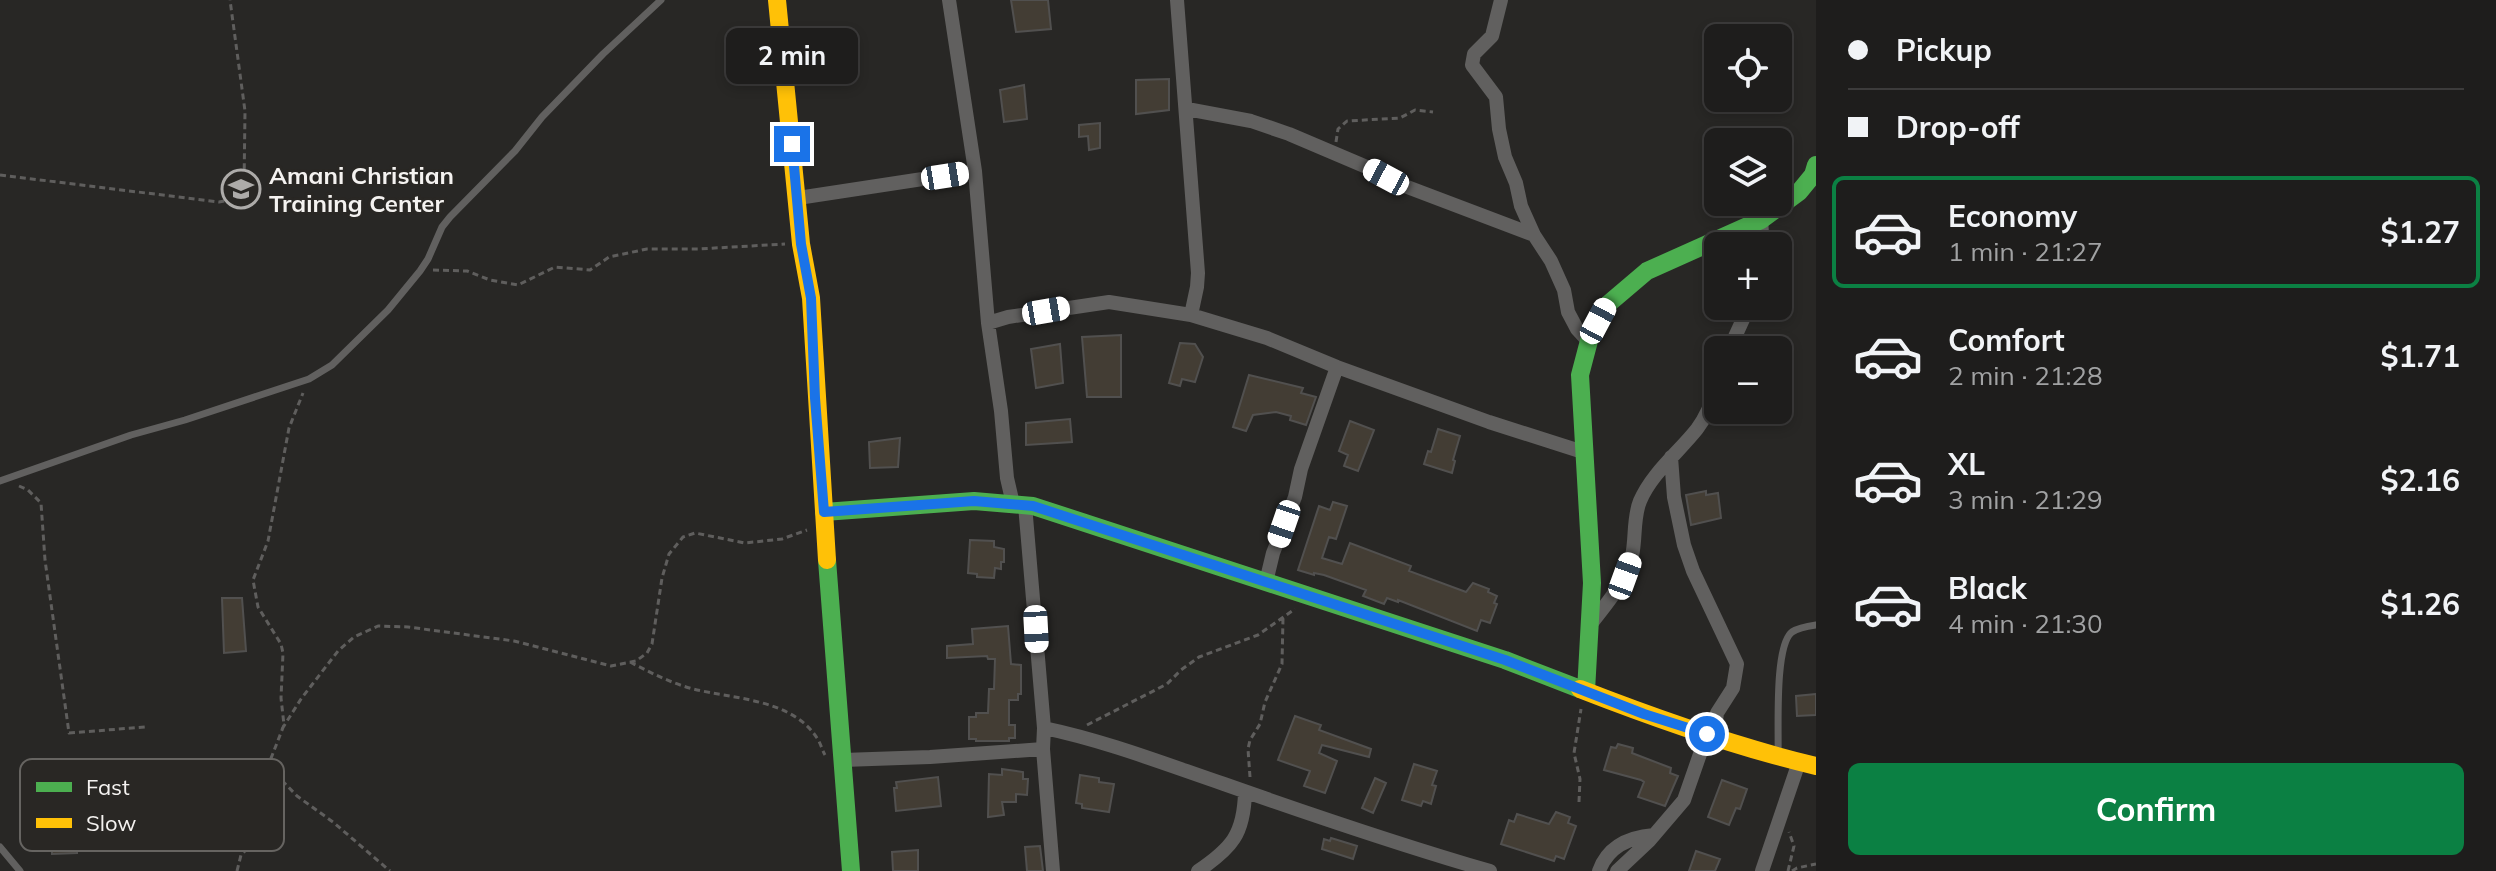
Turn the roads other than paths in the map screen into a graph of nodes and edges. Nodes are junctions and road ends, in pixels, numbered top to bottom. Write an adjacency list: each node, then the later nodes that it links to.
1 (661, 0): 20 (lane)
2 (777, 0): 9 (street)
3 (949, 0): 8 (street)
4 (1177, 0): 6 (street)
5 (1501, 0): 12 (street)
6 (1187, 109): 12 (street); 13 (street)
7 (1816, 165): 10 (street)
8 (975, 171): 9 (street); 14 (street)
9 (798, 198): 22 (street)
10 (1761, 220): 11 (street); 15 (street)
11 (1762, 232)
12 (1534, 235): 15 (street)
13 (1191, 315): 14 (street); 16 (street)
14 (988, 323): 21 (street)
15 (1589, 342): 18 (street)
16 (1337, 367): 18 (street); 23 (street)
17 (1704, 416): 19 (street)
18 (1583, 452): 24 (street)
19 (1671, 457): 24 (street); 28 (street)
20 (0, 481)
21 (1019, 505): 22 (street); 23 (street); 27 (street)
22 (824, 518): 31 (street)
23 (1266, 582): 26 (street)
24 (1591, 624): 26 (street)
25 (1816, 625): 30 (lane)
26 (1584, 690): 28 (street)
27 (1044, 728): 29 (street); 33 (street)
28 (1710, 735): 30 (street); 34 (street)
29 (1043, 749): 31 (street); 38 (street)
30 (1778, 757): 32 (street)
31 (843, 761): 37 (street)
32 (1808, 764): 43 (street)
33 (1247, 792): 39 (street); 40 (street)
34 (1654, 835): 41 (street); 42 (street)
35 (0, 847): 36 (lane)
36 (20, 871)
37 (851, 871)
38 (1053, 871)
39 (1198, 871)
40 (1490, 871)
41 (1599, 871)
42 (1617, 871)
43 (1762, 871)

